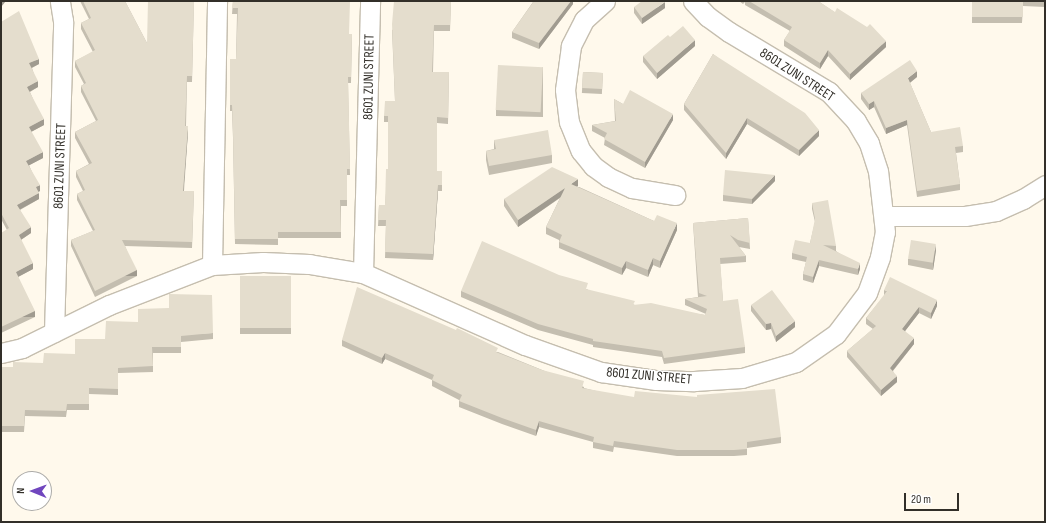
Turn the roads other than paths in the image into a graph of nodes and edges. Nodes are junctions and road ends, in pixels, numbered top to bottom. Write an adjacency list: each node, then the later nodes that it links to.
1 (60, 1): 11 (street, 8601 ZUNI STREET)
2 (218, 1): 9 (street)
3 (370, 1): 10 (street, 8601 ZUNI STREET)
4 (605, 1): 7 (street)
5 (693, 1): 8 (street, 8601 ZUNI STREET)
6 (1045, 184): 8 (street)
7 (675, 195)
8 (885, 216): 10 (street, 8601 ZUNI STREET)
9 (212, 265): 10 (street, 8601 ZUNI STREET); 11 (street, 8601 ZUNI STREET)
10 (363, 273)
11 (54, 332): 12 (street, 8601 ZUNI STREET)
12 (1, 352)

